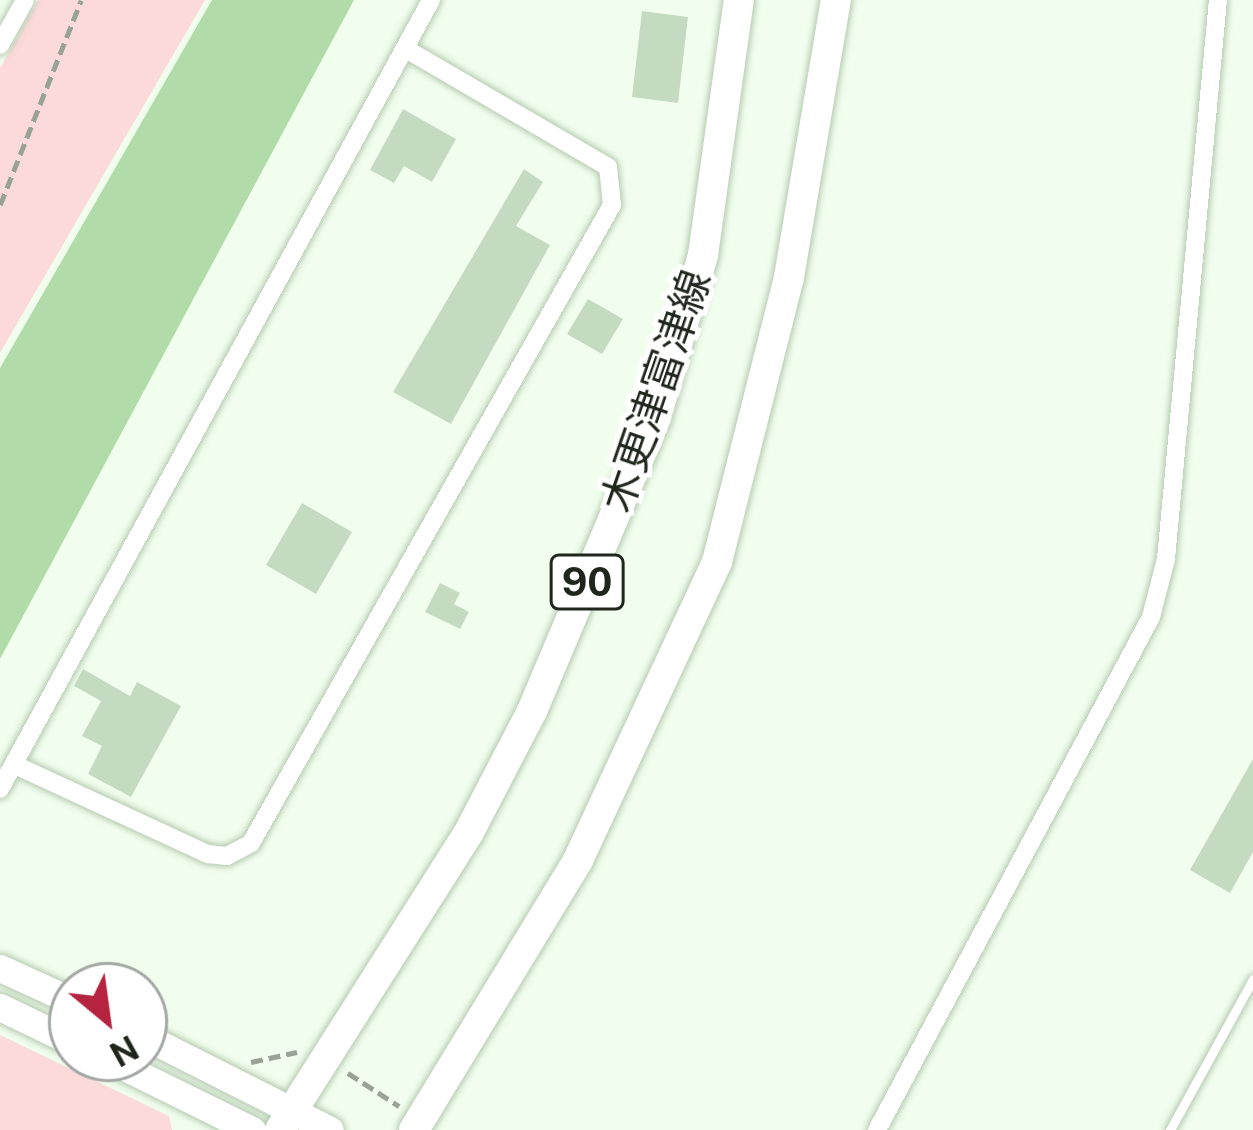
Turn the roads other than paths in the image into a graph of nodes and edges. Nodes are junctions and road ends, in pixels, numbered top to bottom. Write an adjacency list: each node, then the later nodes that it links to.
1 (25, 0): 6 (street)
2 (430, 0): 7 (street)
3 (739, 0): 19 (main road, 木更津富津線 / 90)
4 (836, 0): 20 (main road)
5 (1218, 0): 23 (street)
6 (0, 44)
7 (406, 49): 8 (street); 8 (street)
8 (15, 764): 9 (street)
9 (0, 789)
10 (0, 968): 12 (street)
11 (1253, 979): 13 (lane)
12 (48, 990)
13 (1240, 1003): 15 (lane); 24 (lane)
14 (0, 1006): 16 (street)
15 (1253, 1010)
16 (48, 1030)
17 (168, 1050): 19 (street)
18 (155, 1082): 21 (street)
19 (287, 1120): 22 (street)
20 (417, 1125)
21 (252, 1130)
22 (330, 1130)
23 (877, 1130)
24 (1170, 1130)

